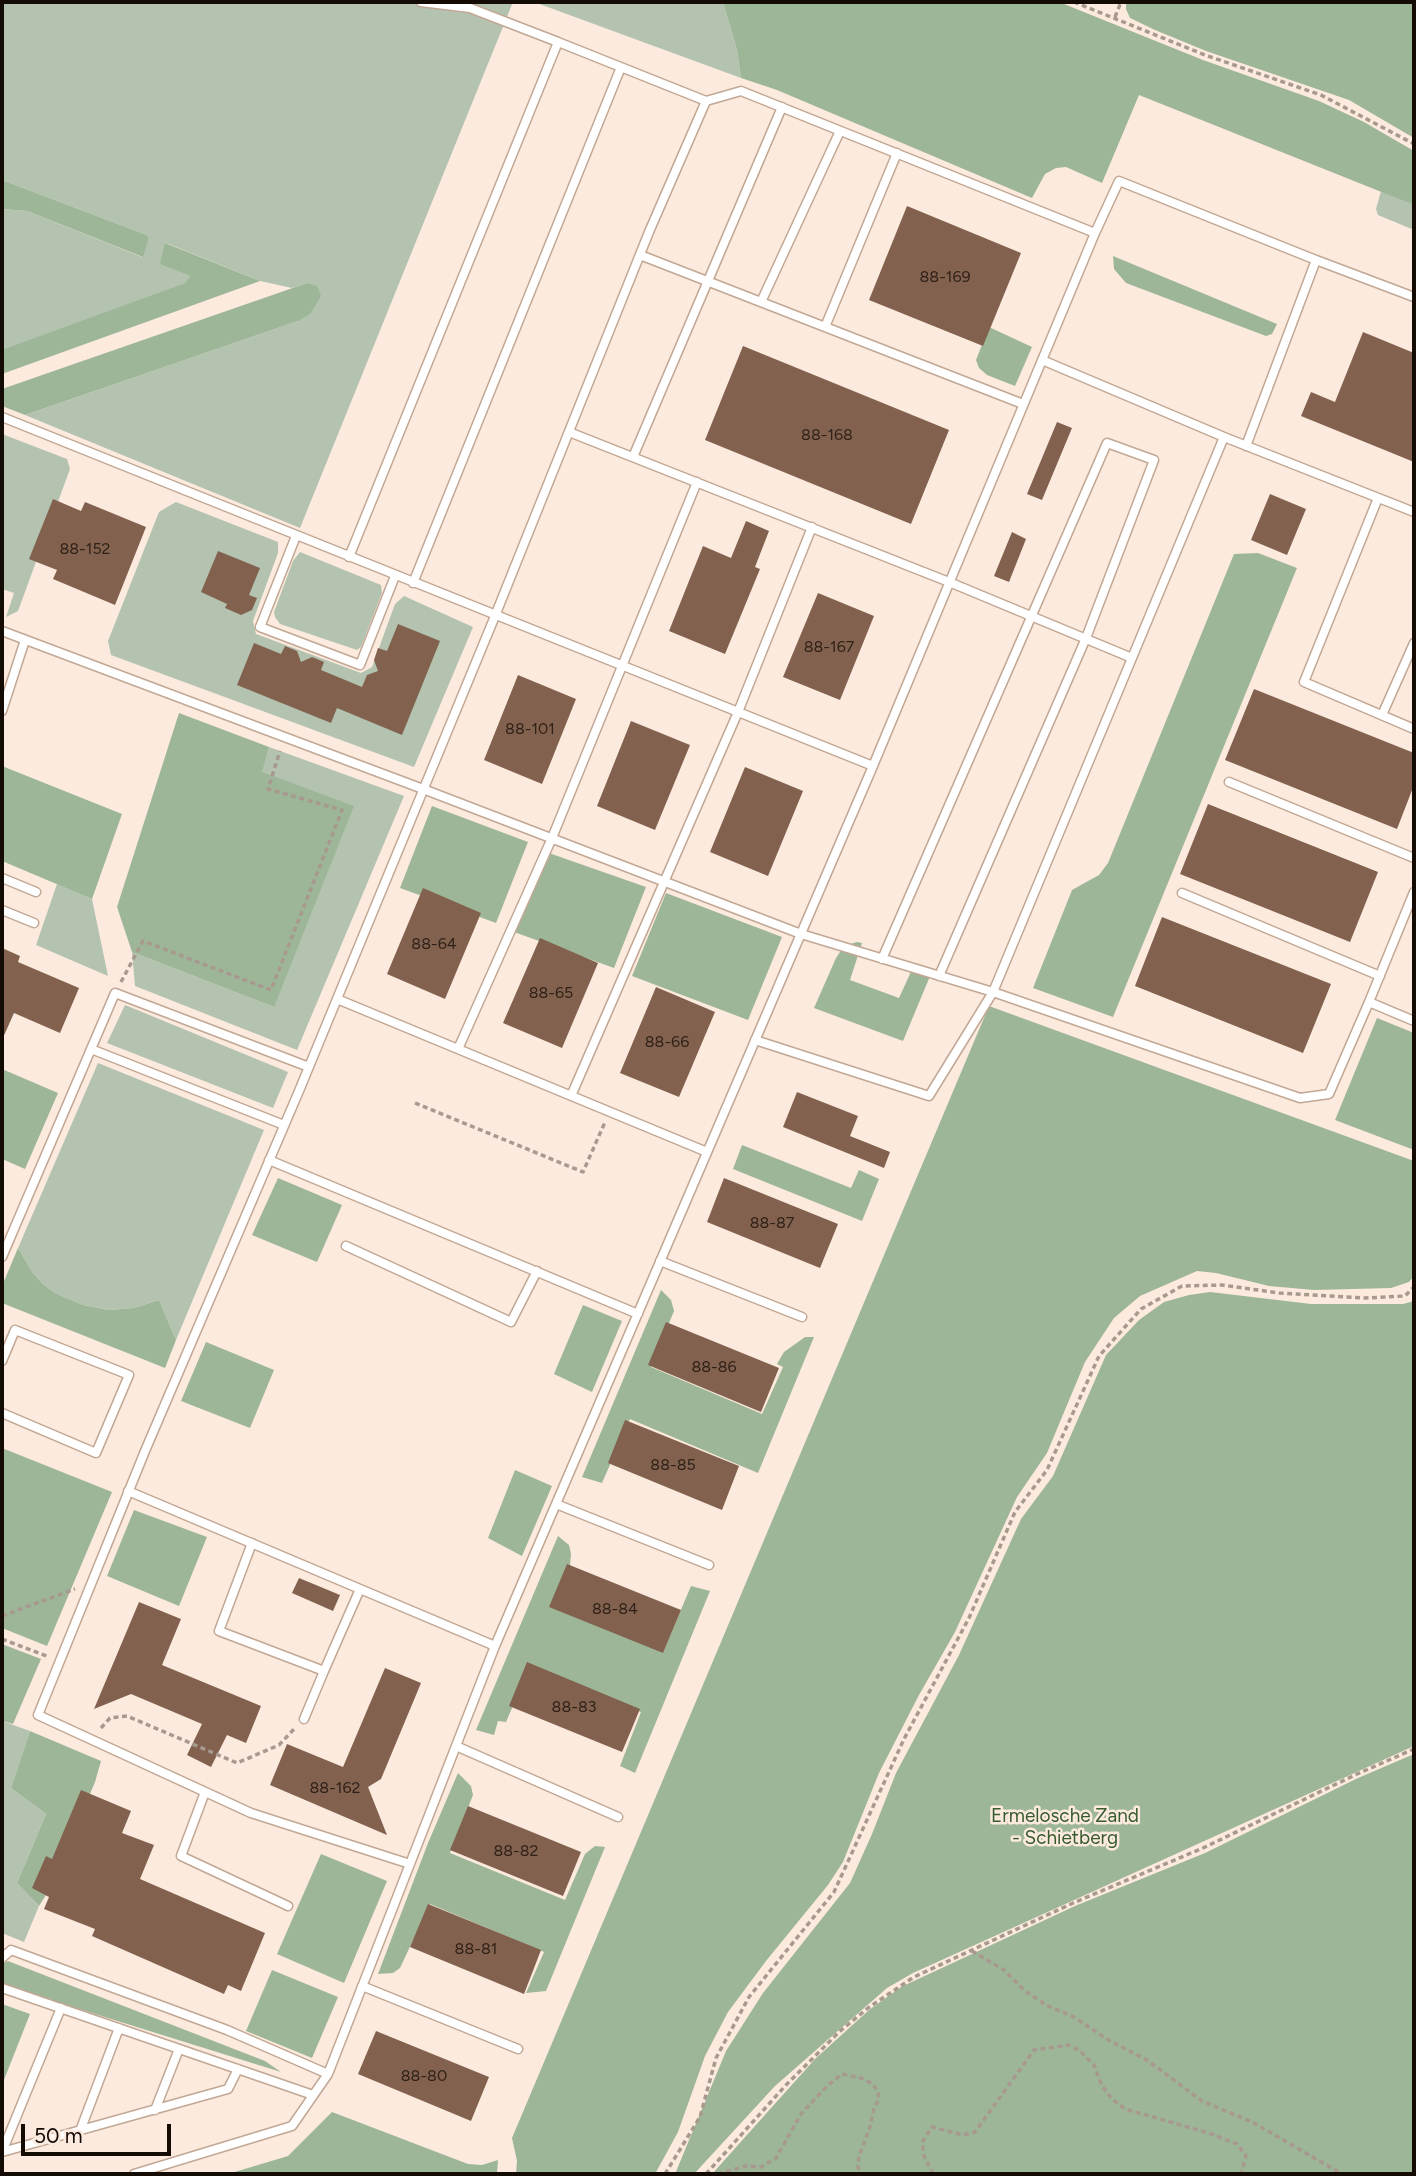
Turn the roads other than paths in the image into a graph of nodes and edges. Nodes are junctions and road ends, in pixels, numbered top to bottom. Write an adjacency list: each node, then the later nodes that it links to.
1 (421, 2): 2 (lane)
2 (558, 41): 3 (lane); 27 (lane)
3 (621, 67): 4 (lane); 30 (lane)
4 (706, 101): 5 (lane); 9 (lane)
5 (782, 107): 6 (lane); 11 (lane)
6 (840, 131): 7 (lane); 13 (lane)
7 (897, 153): 8 (lane); 14 (lane)
8 (1095, 233): 10 (lane); 15 (lane)
9 (640, 255): 11 (lane); 18 (lane)
10 (1316, 260): 12 (lane); 20 (lane)
11 (707, 281): 13 (lane); 21 (lane)
12 (1414, 297)
13 (761, 302): 14 (lane)
14 (825, 327): 16 (lane)
15 (1041, 360): 16 (lane); 19 (lane)
16 (1023, 404): 29 (lane)
17 (2, 417): 26 (lane)
18 (569, 432): 21 (lane); 31 (lane)
19 (1223, 437): 20 (lane); 37 (lane)
20 (1246, 446): 23 (lane)
21 (633, 457): 22 (lane)
22 (697, 482): 25 (lane); 38 (lane)
23 (1378, 498): 24 (lane); 41 (lane)
24 (1414, 512)
25 (811, 527): 29 (lane); 40 (lane)
26 (296, 536): 27 (lane); 28 (lane)
27 (349, 557): 28 (lane)
28 (395, 576): 30 (lane)
29 (949, 582): 32 (lane); 43 (lane)
30 (413, 583): 31 (lane)
31 (495, 616): 38 (lane); 45 (lane)
32 (1032, 616): 34 (lane); 34 (lane); 56 (lane)
33 (2, 631): 35 (lane)
34 (1086, 638): 37 (lane); 57 (lane)
35 (25, 640): 39 (lane); 45 (lane)
36 (1414, 643): 41 (lane)
37 (1132, 657): 59 (lane)
38 (622, 667): 40 (lane); 46 (lane)
39 (2, 711)
40 (738, 712): 43 (lane); 49 (lane)
41 (1382, 715): 42 (lane)
42 (1414, 729)
43 (873, 766): 55 (lane)
44 (1229, 782): 47 (lane)
45 (423, 789): 46 (lane); 60 (lane)
46 (552, 838): 49 (lane); 65 (lane)
47 (1414, 858)
48 (2, 878): 50 (lane)
49 (665, 882): 55 (lane); 67 (lane)
50 (36, 892)
51 (1414, 892): 58 (lane)
52 (1182, 893): 58 (lane)
53 (2, 910): 54 (lane)
54 (34, 923)
55 (801, 934): 56 (lane); 63 (lane)
56 (882, 959): 57 (lane)
57 (939, 976): 59 (lane)
58 (1380, 976): 61 (lane)
59 (993, 992): 61 (lane); 63 (lane)
60 (337, 999): 65 (lane); 66 (lane)
61 (1369, 1002): 62 (lane)
62 (1414, 1021)
63 (755, 1040): 69 (lane)
64 (91, 1049): 66 (lane); 68 (lane); 72 (lane)
65 (458, 1049): 67 (lane)
66 (309, 1067): 68 (lane)
67 (571, 1096): 69 (lane)
68 (284, 1125): 70 (lane)
69 (707, 1152): 73 (lane)
70 (269, 1160): 74 (lane); 79 (lane)
71 (346, 1246): 74 (lane)
72 (2, 1257)
73 (660, 1261): 75 (lane); 76 (lane)
74 (537, 1272): 75 (lane)
75 (638, 1314): 80 (lane)
76 (802, 1317)
77 (2, 1361): 78 (lane)
78 (2, 1413)
79 (128, 1492): 81 (lane); 88 (lane)
80 (556, 1504): 82 (lane); 84 (lane)
81 (252, 1543): 83 (lane); 85 (lane)
82 (709, 1565)
83 (359, 1589): 84 (lane); 85 (lane)
84 (495, 1646): 87 (lane)
85 (324, 1671): 86 (lane)
86 (304, 1719)
87 (456, 1746): 89 (lane); 90 (lane)
88 (205, 1792): 90 (lane); 91 (lane)
89 (618, 1816)
90 (410, 1864): 93 (lane)
91 (288, 1906)
92 (2, 1958): 100 (lane)
93 (362, 1986): 98 (lane); 100 (lane)
94 (2, 1988): 95 (lane)
95 (61, 2008): 96 (lane); 103 (lane)
96 (119, 2028): 97 (lane); 103 (lane)
97 (179, 2049): 99 (lane); 102 (lane)
98 (518, 2049)
99 (237, 2069): 101 (lane); 102 (lane)
100 (328, 2074): 101 (lane)
101 (313, 2095): 104 (lane)
102 (155, 2110): 103 (lane)
103 (80, 2131)
104 (134, 2174)

